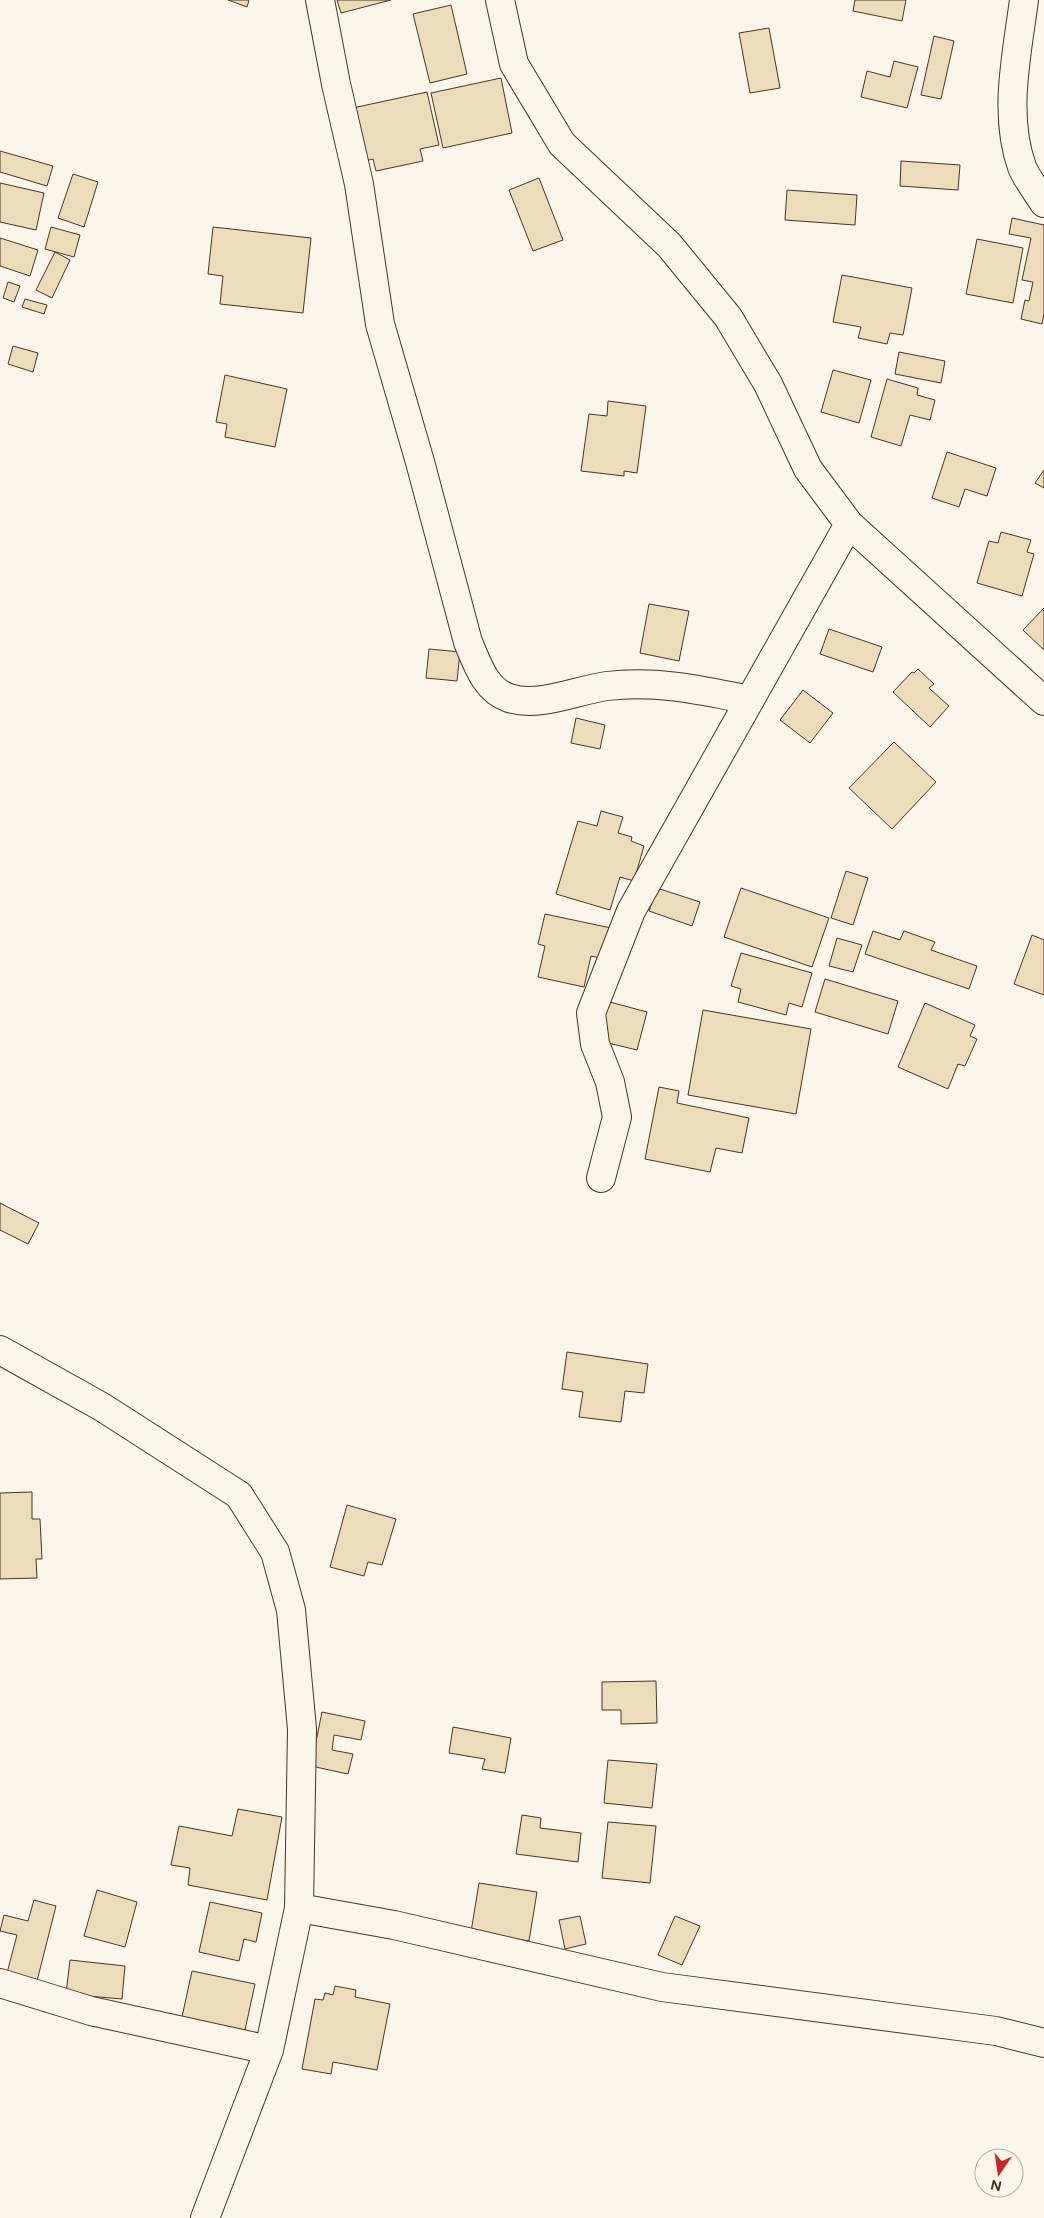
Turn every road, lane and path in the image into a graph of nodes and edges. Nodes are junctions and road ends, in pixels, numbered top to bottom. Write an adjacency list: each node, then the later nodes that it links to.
1 (320, 0): 6 (street)
2 (500, 0): 5 (street)
3 (1024, 0): 4 (street)
4 (1044, 203)
5 (849, 524): 6 (street); 7 (street)
6 (750, 700): 8 (street)
7 (1044, 701)
8 (601, 1178)
9 (0, 1350): 10 (street)
10 (299, 1908): 12 (street); 13 (street)
11 (0, 1983): 13 (street)
12 (1044, 2043)
13 (268, 2050): 14 (street)
14 (205, 2218)

